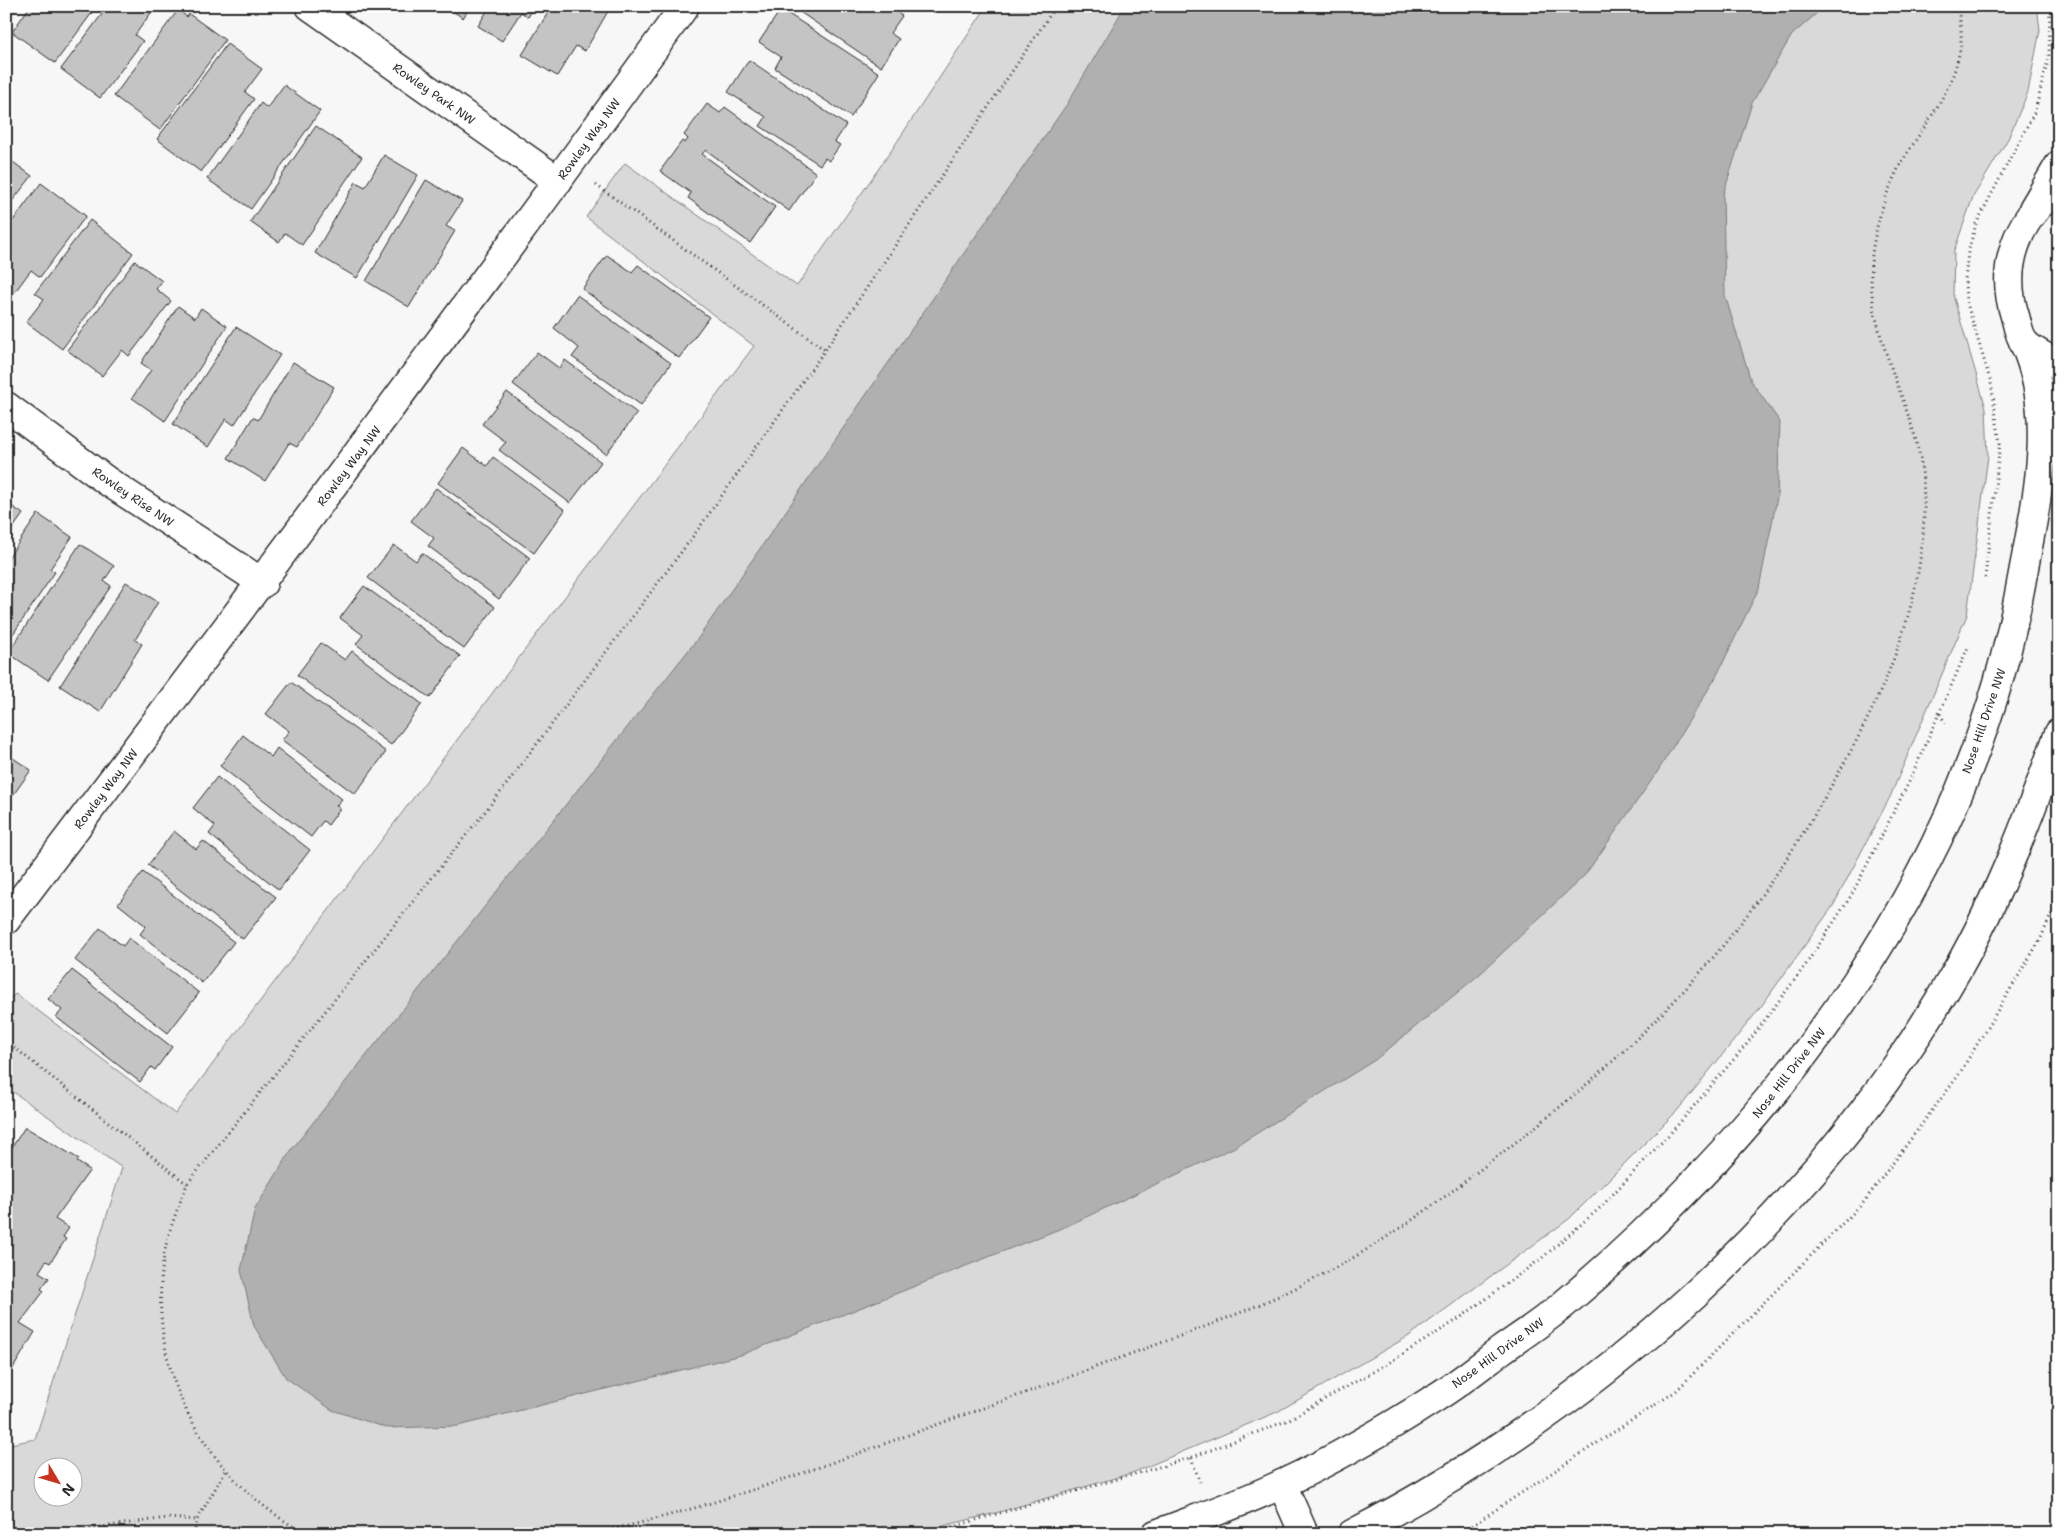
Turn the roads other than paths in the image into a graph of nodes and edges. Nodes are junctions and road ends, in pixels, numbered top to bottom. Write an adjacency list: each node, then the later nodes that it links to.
1 (310, 6): 4 (street, Rowley Park NW)
2 (686, 6): 4 (street, Rowley Way NW)
3 (2059, 165): 6 (street)
4 (564, 174): 10 (street, Rowley Way NW)
5 (2059, 188): 6 (street)
6 (2029, 217): 7 (street, Nose Hill Drive NW)
7 (2023, 341): 8 (street); 13 (street, Nose Hill Drive NW)
8 (2059, 365)
9 (6, 406): 10 (street, Rowley Rise NW)
10 (263, 583): 12 (street, Rowley Way NW)
11 (2059, 732): 16 (street)
12 (6, 920)
13 (1282, 1484): 14 (street, Nose Hill Drive NW); 15 (street)
14 (1156, 1534)
15 (1304, 1534)
16 (1352, 1534)

